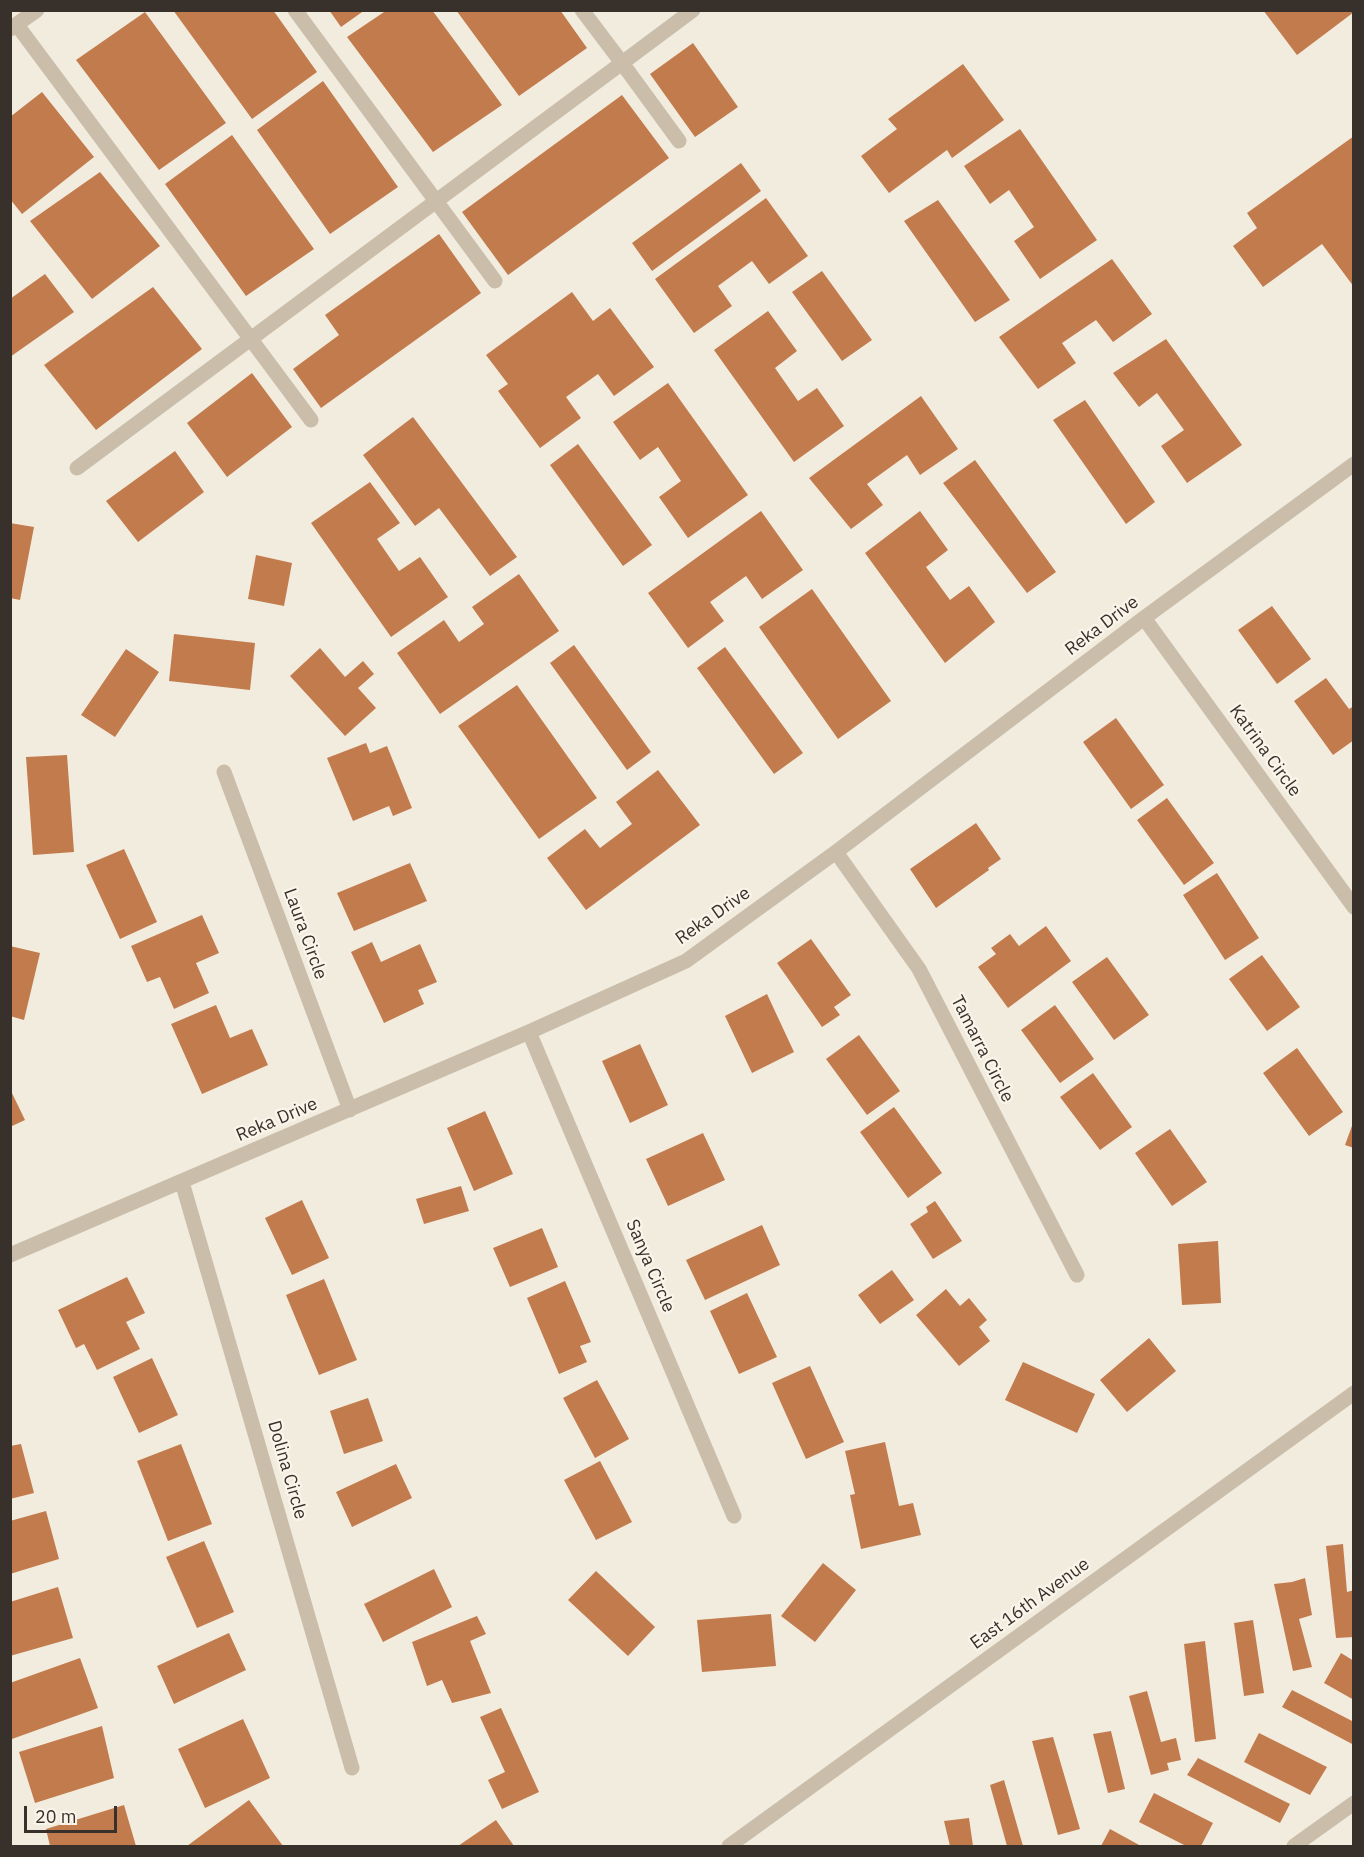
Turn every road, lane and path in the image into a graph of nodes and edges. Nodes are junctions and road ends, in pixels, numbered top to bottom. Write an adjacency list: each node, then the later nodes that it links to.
1 (36, 10): 5 (street)
2 (296, 10): 8 (street)
3 (582, 10): 6 (street)
4 (693, 10): 6 (street)
5 (14, 27): 10 (street)
6 (622, 63): 7 (street); 8 (street)
7 (679, 141)
8 (437, 201): 9 (street); 10 (street)
9 (495, 281)
10 (250, 340): 11 (street); 13 (street)
11 (310, 420)
12 (1353, 464): 14 (street, Reka Drive)
13 (77, 468)
14 (1144, 618): 16 (street, Reka Drive); 17 (street, Katrina Circle)
15 (224, 772): 19 (street, Laura Circle)
16 (836, 852): 18 (street, Reka Drive); 22 (street, Tamarra Circle)
17 (1353, 907)
18 (529, 1032): 19 (street, Reka Drive); 24 (street, Sanya Circle)
19 (350, 1110): 20 (street, Reka Drive)
20 (182, 1182): 21 (street, Reka Drive); 25 (street, Dolina Circle)
21 (10, 1255)
22 (1077, 1275)
23 (1353, 1396): 27 (street, East 16th Avenue)
24 (734, 1516)
25 (352, 1768)
26 (1353, 1803): 28 (street)
27 (729, 1846)
28 (1294, 1846)

